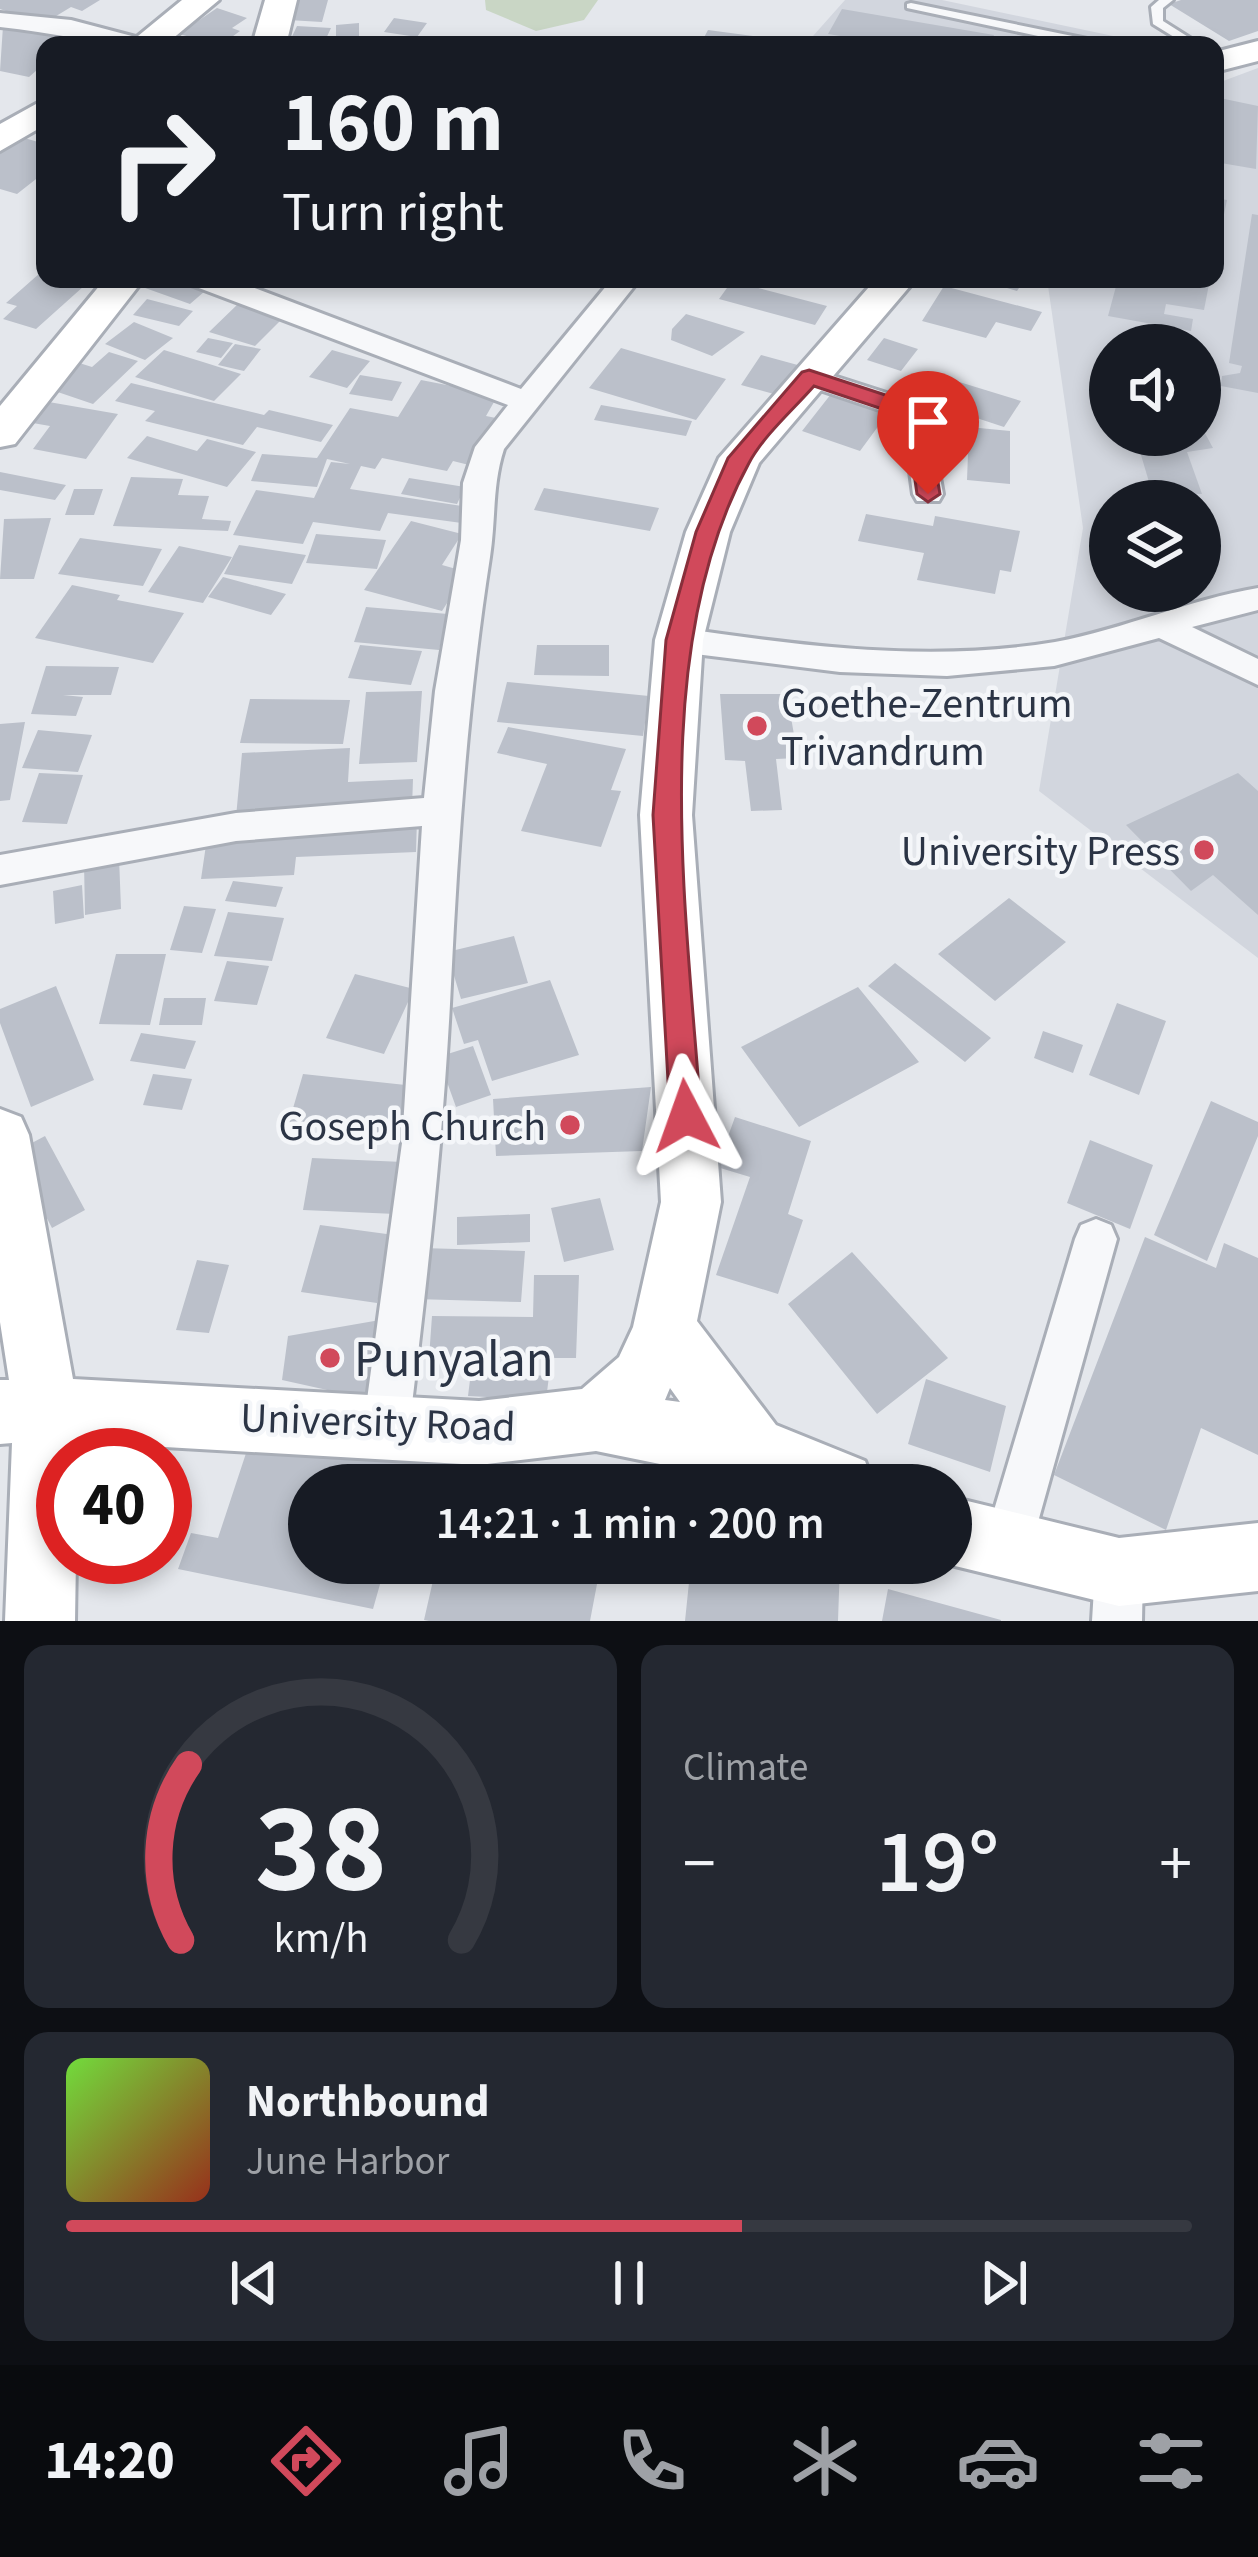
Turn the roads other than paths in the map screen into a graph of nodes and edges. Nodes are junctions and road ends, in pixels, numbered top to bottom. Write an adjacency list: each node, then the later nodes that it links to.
1 (203, 0): 7 (street)
2 (281, 0): 8 (street)
3 (1167, 0): 10 (lane)
4 (911, 6): 9 (lane)
5 (0, 20): 6 (street)
6 (106, 36)
7 (153, 36)
8 (271, 36)
9 (1054, 36)
10 (1179, 36)
11 (1258, 50): 12 (street)
12 (1224, 54)
13 (36, 115): 14 (street)
14 (0, 140)
15 (118, 288): 21 (street)
16 (229, 288): 20 (street)
17 (619, 288): 20 (street)
18 (889, 288): 19 (street)
19 (809, 377): 22 (street); 25 (street)
20 (526, 400): 27 (street)
21 (0, 434)
22 (928, 494)
23 (1258, 599): 24 (street)
24 (1158, 624): 25 (street); 26 (street)
25 (679, 640): 31 (street)
26 (1258, 673)
27 (441, 811): 28 (street); 33 (street)
28 (0, 870)
29 (0, 1136): 34 (street)
30 (1096, 1239): 37 (street)
31 (664, 1328): 32 (street); 35 (street)
32 (596, 1419): 33 (street, University Road); 35 (street, University Road)
33 (386, 1429): 34 (street, University Road)
34 (22, 1440): 40 (street)
35 (754, 1448): 36 (street, University Road)
36 (792, 1464)
37 (979, 1539): 39 (street)
38 (1258, 1557): 39 (street)
39 (1118, 1597)
40 (40, 1621)

